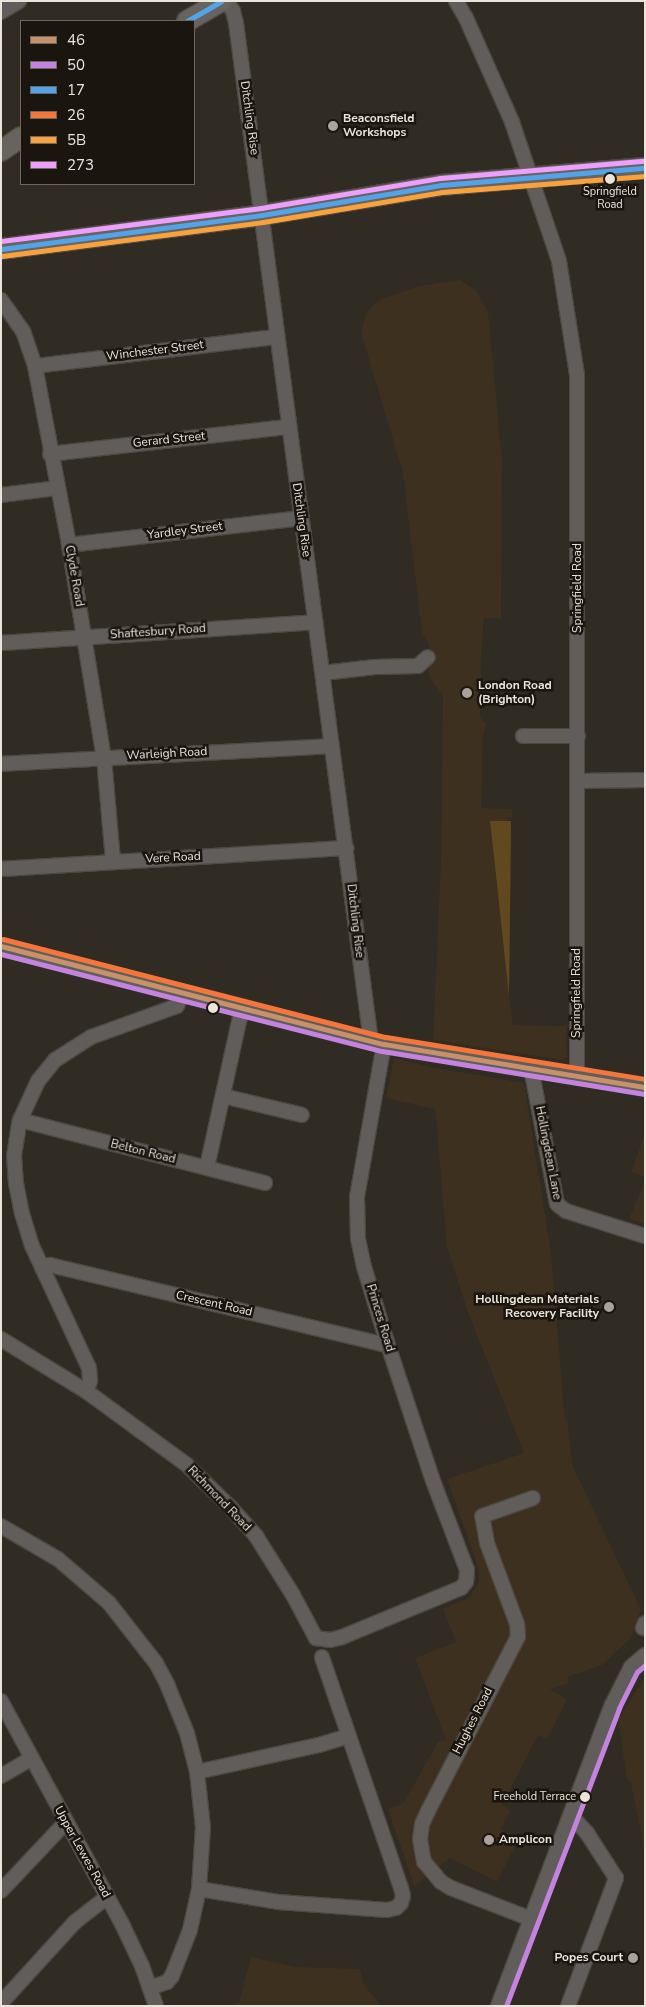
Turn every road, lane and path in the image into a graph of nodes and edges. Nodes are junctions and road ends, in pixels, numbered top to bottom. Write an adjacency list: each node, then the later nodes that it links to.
1 (20, 1): 5 (street)
2 (221, 1): 6 (highway)
3 (226, 1): 11 (street, Ditchling Rise)
4 (456, 1): 10 (street, Springfield Road)
5 (1, 12)
6 (189, 20)
7 (20, 138): 8 (highway)
8 (1, 152)
9 (645, 168): 10 (highway)
10 (531, 178): 11 (highway); 28 (street, Springfield Road)
11 (262, 215): 12 (highway); 14 (street, Ditchling Rise)
12 (1, 249)
13 (1, 300): 15 (street, Clyde Road)
14 (276, 337): 15 (street, Winchester Street); 16 (street, Ditchling Rise)
15 (35, 366): 17 (street, Clyde Road)
16 (288, 427): 17 (street, Gerard Street); 20 (street, Ditchling Rise)
17 (50, 454): 18 (street, Clyde Road)
18 (57, 488): 19 (street); 21 (street, Clyde Road)
19 (1, 495)
20 (301, 518): 21 (street, Yardley Street); 22 (street, Ditchling Rise)
21 (68, 545): 23 (street, Clyde Road)
22 (315, 622): 23 (street, Shaftesbury Road); 26 (street, Ditchling Rise)
23 (85, 637): 24 (street, Shaftesbury Road); 30 (street, Clyde Road)
24 (1, 643)
25 (428, 657): 26 (street)
26 (323, 672): 29 (street, Ditchling Rise)
27 (523, 736): 28 (street)
28 (578, 736): 33 (street, Springfield Road)
29 (332, 746): 30 (street, Warleigh Road); 34 (street, Ditchling Rise)
30 (104, 758): 31 (street, Warleigh Road); 35 (street, Clyde Road)
31 (1, 764)
32 (645, 780): 33 (street)
33 (578, 781): 42 (street, Springfield Road)
34 (346, 848): 35 (street, Vere Road); 40 (street, Ditchling Rise)
35 (113, 861): 36 (street, Vere Road)
36 (1, 869)
37 (1, 946): 38 (street)
38 (182, 993): 39 (street); 46 (street)
39 (242, 1008): 40 (street); 44 (street)
40 (378, 1042): 41 (street); 52 (street, Princes Road)
41 (531, 1068): 42 (street); 49 (street, Hollingdean Lane)
42 (577, 1075): 43 (street)
43 (645, 1086)
44 (223, 1096): 45 (street); 47 (street)
45 (302, 1115)
46 (20, 1120): 47 (street, Belton Road); 50 (street)
47 (207, 1168): 48 (street, Belton Road)
48 (265, 1183)
49 (645, 1236)
50 (42, 1268): 52 (street, Crescent Road); 53 (street)
51 (1, 1339): 53 (street, Richmond Road)
52 (387, 1342): 56 (street, Princes Road)
53 (86, 1391): 56 (street, Richmond Road)
54 (533, 1498): 69 (street, Hughes Road)
55 (1, 1526): 62 (street)
56 (316, 1638)
57 (645, 1655): 64 (street)
58 (322, 1657): 60 (street)
59 (1, 1701): 61 (street, Upper Lewes Road)
60 (349, 1736): 62 (street); 66 (street)
61 (31, 1759): 63 (street); 65 (street, Upper Lewes Road)
62 (197, 1772): 66 (street)
63 (1, 1776)
64 (568, 1820): 69 (street); 74 (street)
65 (66, 1822): 67 (street); 68 (street, Upper Lewes Road)
66 (198, 1889): 70 (street)
67 (1, 1891)
68 (107, 1897): 70 (street, Upper Lewes Road); 71 (street)
69 (531, 1919): 73 (street)
70 (150, 1988): 72 (street, Upper Lewes Road)
71 (1, 2004)
72 (156, 2006)
73 (498, 2006)
74 (568, 2006)

